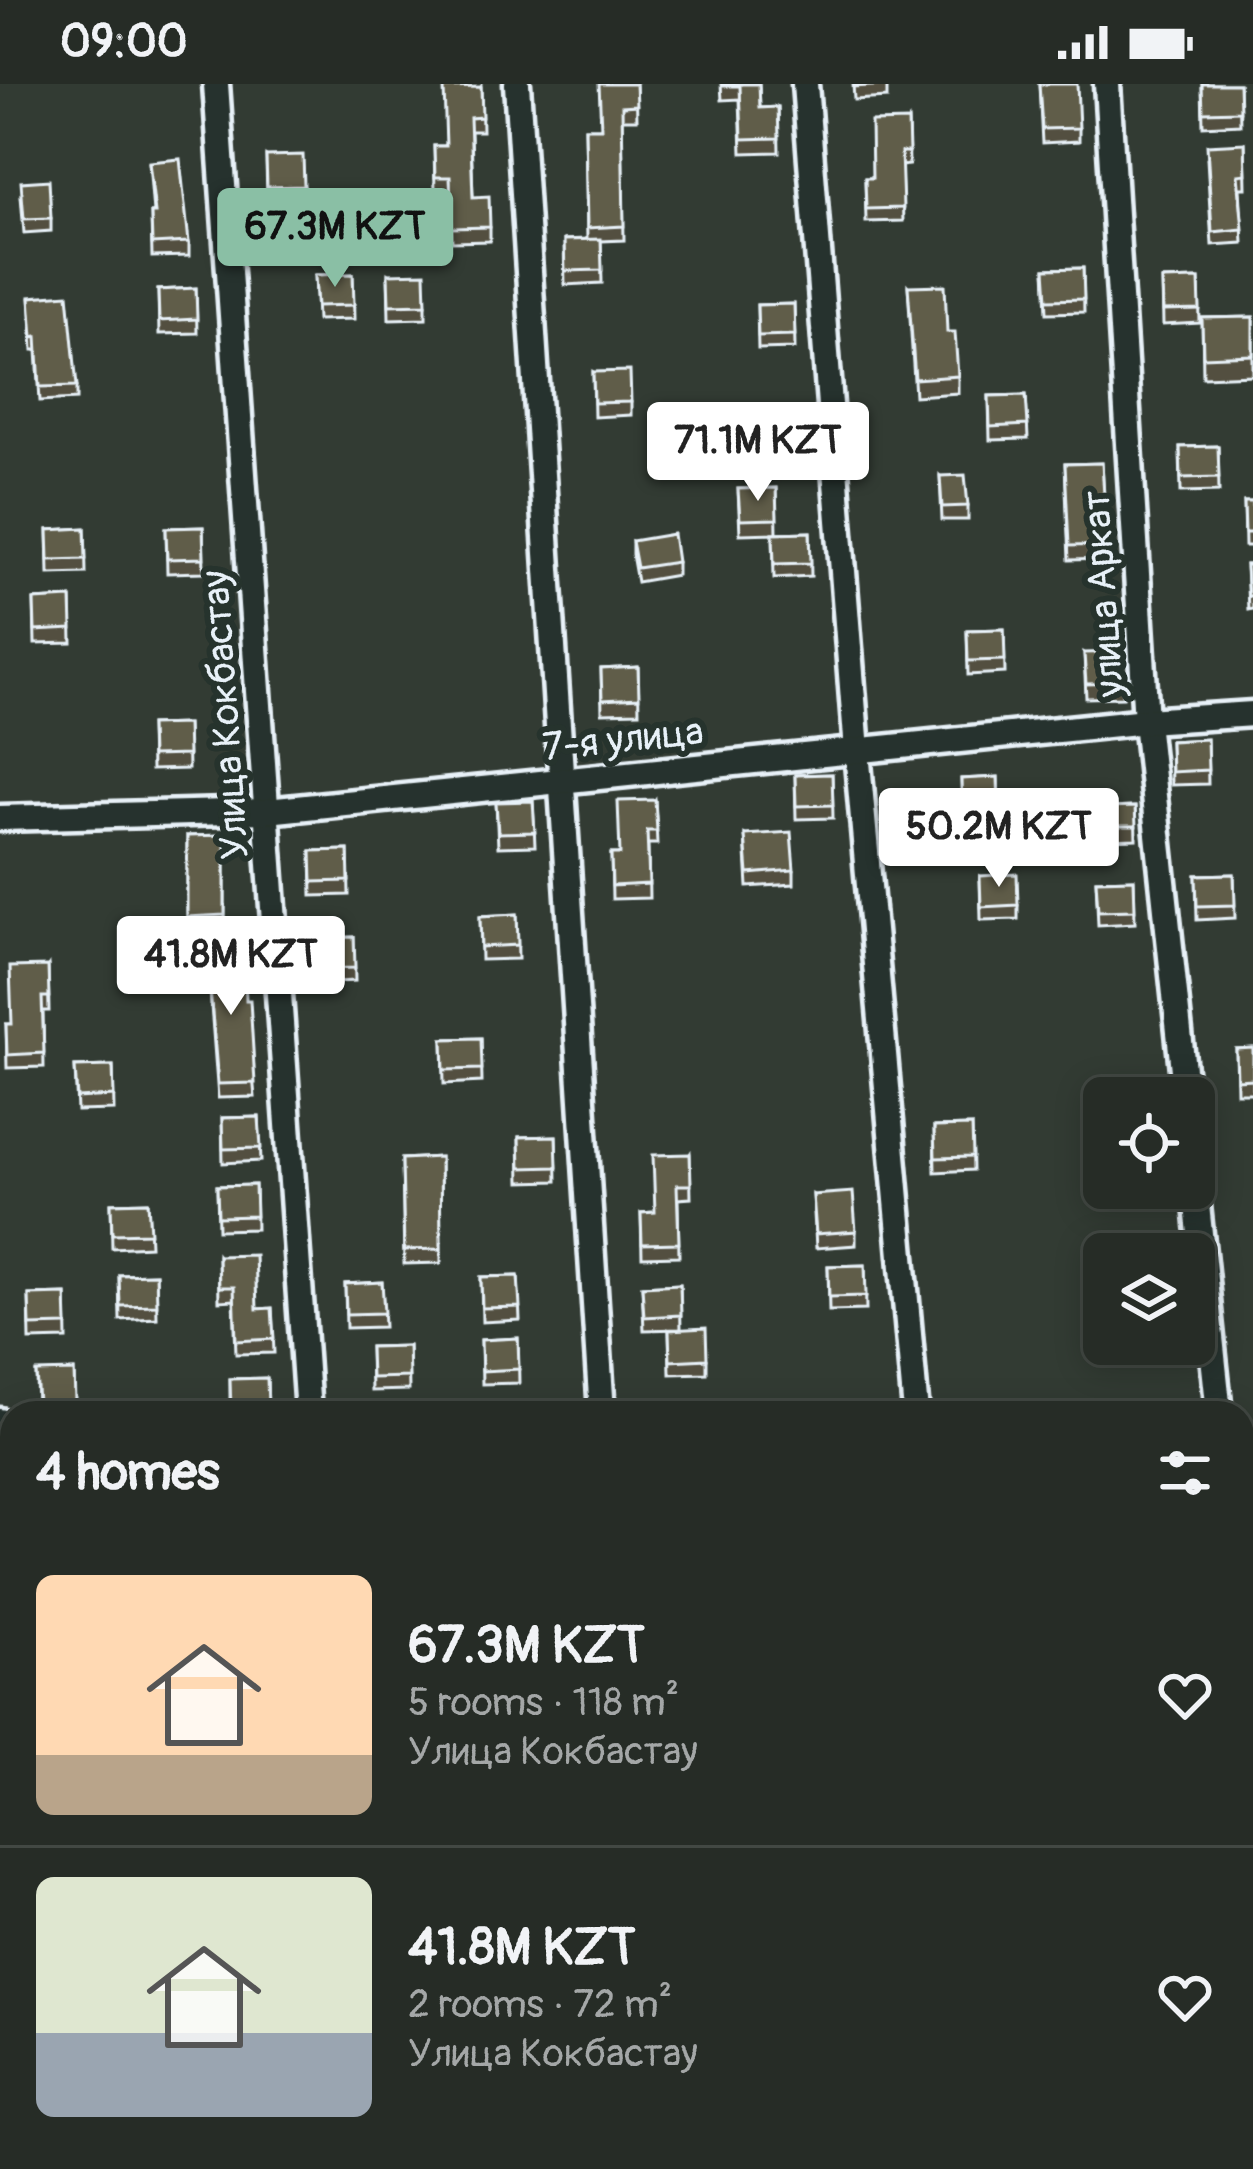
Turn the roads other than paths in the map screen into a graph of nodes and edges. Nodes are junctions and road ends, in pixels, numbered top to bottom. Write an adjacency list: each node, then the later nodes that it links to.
1 (215, 84): 9 (street, Улица Кокбастау)
2 (517, 84): 8 (street)
3 (805, 84): 7 (street)
4 (1107, 84): 6 (street, улица Аркат)
5 (1253, 714): 6 (street, 7-я улица)
6 (1146, 721): 7 (street, 7-я улица); 11 (street, улица Аркат)
7 (857, 751): 8 (street, 7-я улица); 15 (street)
8 (564, 781): 9 (street, 7-я улица); 14 (street)
9 (267, 812): 10 (street, 7-я улица); 13 (street, Улица Кокбастау)
10 (0, 818)
11 (1184, 1077)
12 (1197, 1209): 16 (street)
13 (307, 1401)
14 (601, 1401)
15 (915, 1401)
16 (1218, 1401)

